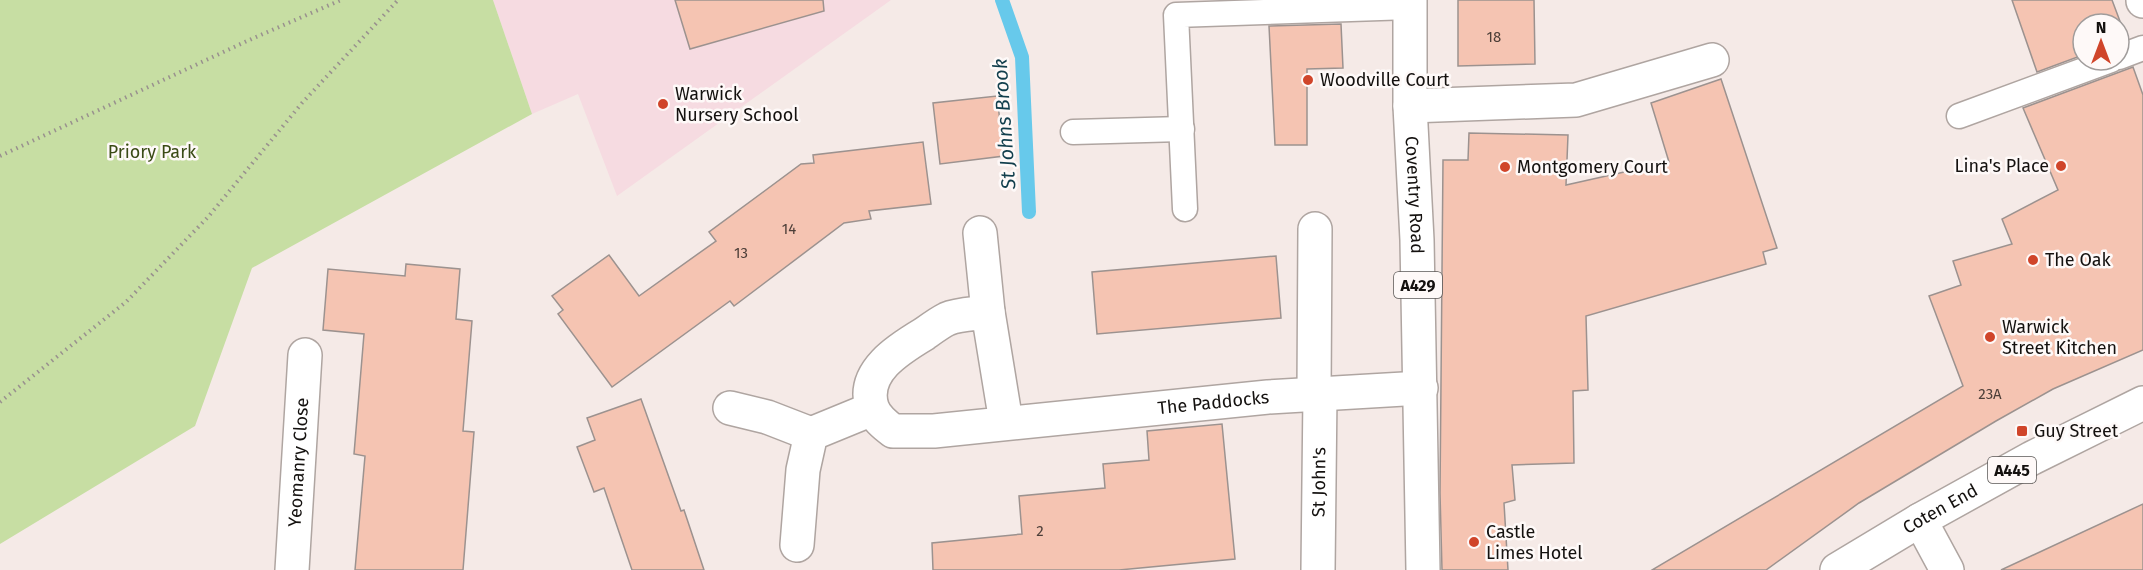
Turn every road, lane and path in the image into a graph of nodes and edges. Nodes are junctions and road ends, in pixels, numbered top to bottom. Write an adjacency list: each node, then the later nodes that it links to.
1 (341, 0): 10 (path)
2 (398, 0): 18 (path)
3 (1410, 3): 6 (street, Coventry Road / A429); 8 (lane)
4 (1712, 60): 6 (street)
5 (2078, 72): 7 (lane)
6 (1410, 106): 16 (street, Coventry Road / A429)
7 (1959, 116)
8 (1182, 129): 9 (lane); 11 (lane)
9 (1073, 132)
10 (0, 156)
11 (1185, 209)
12 (1315, 229): 17 (street, St John's)
13 (980, 233): 14 (street)
14 (988, 312): 21 (street); 22 (street)
15 (305, 355): 26 (street, Yeomanry Close)
16 (1421, 388): 17 (street, The Paddocks); 28 (street, Coventry Road / A429)
17 (1317, 393): 22 (street, The Paddocks); 27 (street, St John's)
18 (0, 402)
19 (2143, 404): 24 (street, Coten End / A445)
20 (730, 408): 23 (street)
21 (872, 409): 22 (street, The Paddocks); 23 (street)
22 (1006, 422)
23 (811, 434): 25 (street)
24 (1920, 520): 29 (street, Coten End / A445); 30 (street)
25 (797, 545)
26 (292, 570)
27 (1318, 570)
28 (1423, 570)
29 (1837, 570)
30 (1947, 570)

